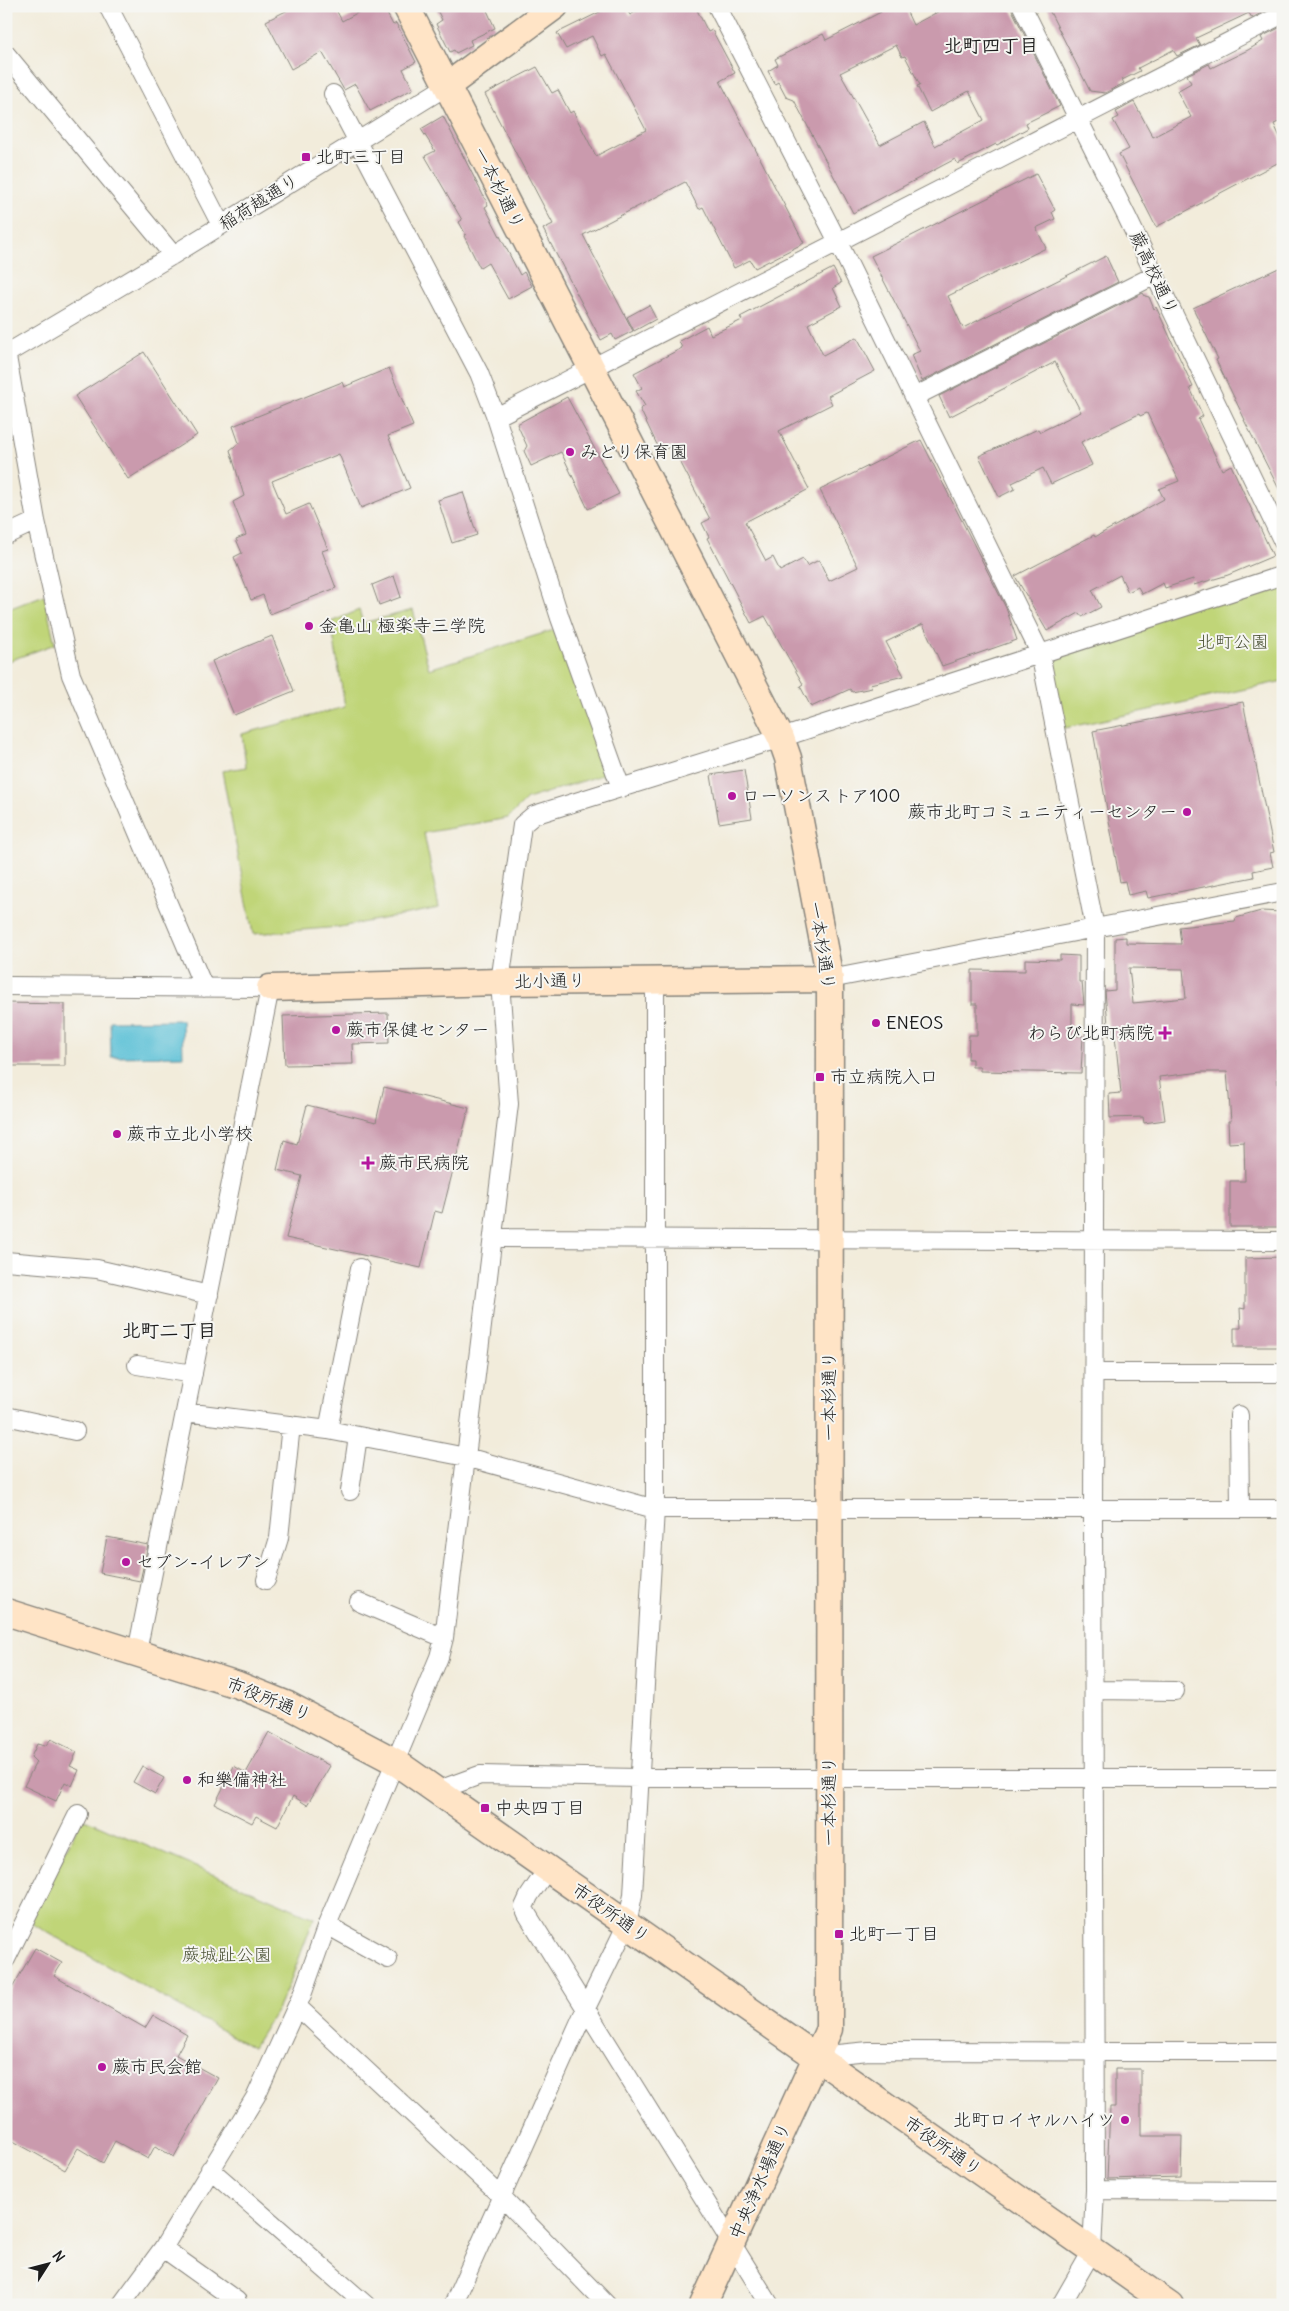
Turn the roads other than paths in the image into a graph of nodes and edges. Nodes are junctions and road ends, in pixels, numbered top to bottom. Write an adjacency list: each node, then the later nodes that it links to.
1 (108, 6): 12 (street)
2 (406, 6): 8 (street, 一本杉通り)
3 (555, 6): 8 (street, 稲荷越通り)
4 (717, 6): 13 (street)
5 (1022, 6): 10 (street, 蕨高校通り)
6 (1283, 14): 10 (street)
7 (6, 54): 14 (street)
8 (447, 86): 11 (street, 稲荷越通り); 17 (street, 一本杉通り)
9 (333, 94): 11 (street)
10 (1080, 120): 13 (street); 15 (street, 蕨高校通り)
11 (358, 141): 12 (street, 稲荷越通り); 19 (street)
12 (221, 225): 14 (street, 稲荷越通り)
13 (838, 242): 17 (street); 18 (street)
14 (173, 255): 16 (street, 稲荷越通り)
15 (1155, 275): 18 (street); 22 (street, 蕨高校通り)
16 (6, 353): 20 (street)
17 (592, 369): 19 (street); 25 (street, 一本杉通り)
18 (914, 397): 24 (street)
19 (496, 417): 26 (street)
20 (36, 521): 21 (street); 33 (street)
21 (6, 535)
22 (1283, 542)
23 (1283, 575): 24 (street)
24 (1040, 653): 25 (street); 28 (street)
25 (780, 738): 26 (street); 29 (street, 一本杉通り)
26 (621, 788): 31 (street)
27 (1283, 892): 28 (street)
28 (1095, 928): 29 (street); 38 (street)
29 (830, 979): 30 (street, 北小通り); 37 (street, 一本杉通り)
30 (655, 980): 31 (street, 北小通り); 36 (street)
31 (500, 982): 34 (street, 北小通り); 35 (street)
32 (6, 986): 33 (street)
33 (204, 988): 34 (street)
34 (270, 988): 42 (street)
35 (494, 1238): 36 (street); 54 (street)
36 (654, 1240): 37 (street); 59 (street)
37 (829, 1240): 38 (street); 56 (street, 一本杉通り)
38 (1095, 1240): 39 (street); 44 (street)
39 (1283, 1241)
40 (6, 1261): 42 (street)
41 (360, 1268): 51 (street)
42 (208, 1296): 46 (street)
43 (137, 1365): 46 (street)
44 (1094, 1372): 45 (street); 60 (street)
45 (1283, 1373)
46 (193, 1374): 47 (street)
47 (185, 1412): 50 (street); 65 (street)
48 (1239, 1415): 57 (street)
49 (6, 1416): 52 (street)
50 (291, 1425): 51 (street); 61 (street)
51 (328, 1430): 53 (street)
52 (74, 1431)
53 (358, 1436): 54 (street); 55 (street)
54 (466, 1456): 59 (street); 64 (street)
55 (350, 1491)
56 (830, 1509): 59 (street); 60 (street); 72 (street, 一本杉通り)
57 (1240, 1509): 58 (street); 60 (street)
58 (1283, 1509)
59 (655, 1510): 70 (street)
60 (1093, 1510): 66 (street)
61 (266, 1580)
62 (359, 1602): 64 (street)
63 (6, 1612): 65 (street, 市役所通り)
64 (444, 1638): 68 (street)
65 (137, 1652): 68 (street, 市役所通り)
66 (1095, 1690): 67 (street); 69 (street)
67 (1175, 1691)
68 (394, 1761): 73 (street, 市役所通り); 77 (street)
69 (1095, 1777): 71 (street); 72 (street); 83 (street)
70 (639, 1778): 72 (street); 73 (street); 76 (street)
71 (1283, 1778)
72 (829, 1779): 84 (street, 一本杉通り)
73 (438, 1790): 75 (street, 市役所通り)
74 (78, 1814): 78 (street)
75 (548, 1868): 76 (street, 市役所通り); 81 (street)
76 (627, 1924): 81 (street); 84 (street, 市役所通り)
77 (327, 1925): 79 (street); 80 (street)
78 (8, 1951)
79 (388, 1959)
80 (297, 2006): 85 (street); 88 (street)
81 (585, 2010): 88 (street); 90 (street)
82 (1283, 2052): 83 (street)
83 (1093, 2053): 84 (street); 86 (street)
84 (817, 2056): 90 (street, 中央浄水場通り); 91 (street, 市役所通り)
85 (210, 2169): 89 (street); 94 (street)
86 (1095, 2190): 87 (street); 91 (street)
87 (1283, 2192)
88 (502, 2197): 95 (street); 96 (street)
89 (166, 2244): 92 (street); 93 (street)
90 (732, 2244): 97 (street, 中央浄水場通り); 98 (street)
91 (1092, 2251): 99 (street); 100 (street, 市役所通り)
92 (238, 2301)
93 (121, 2305)
94 (366, 2305)
95 (453, 2305)
96 (607, 2305)
97 (703, 2305)
98 (770, 2305)
99 (1061, 2305)
100 (1170, 2305)

